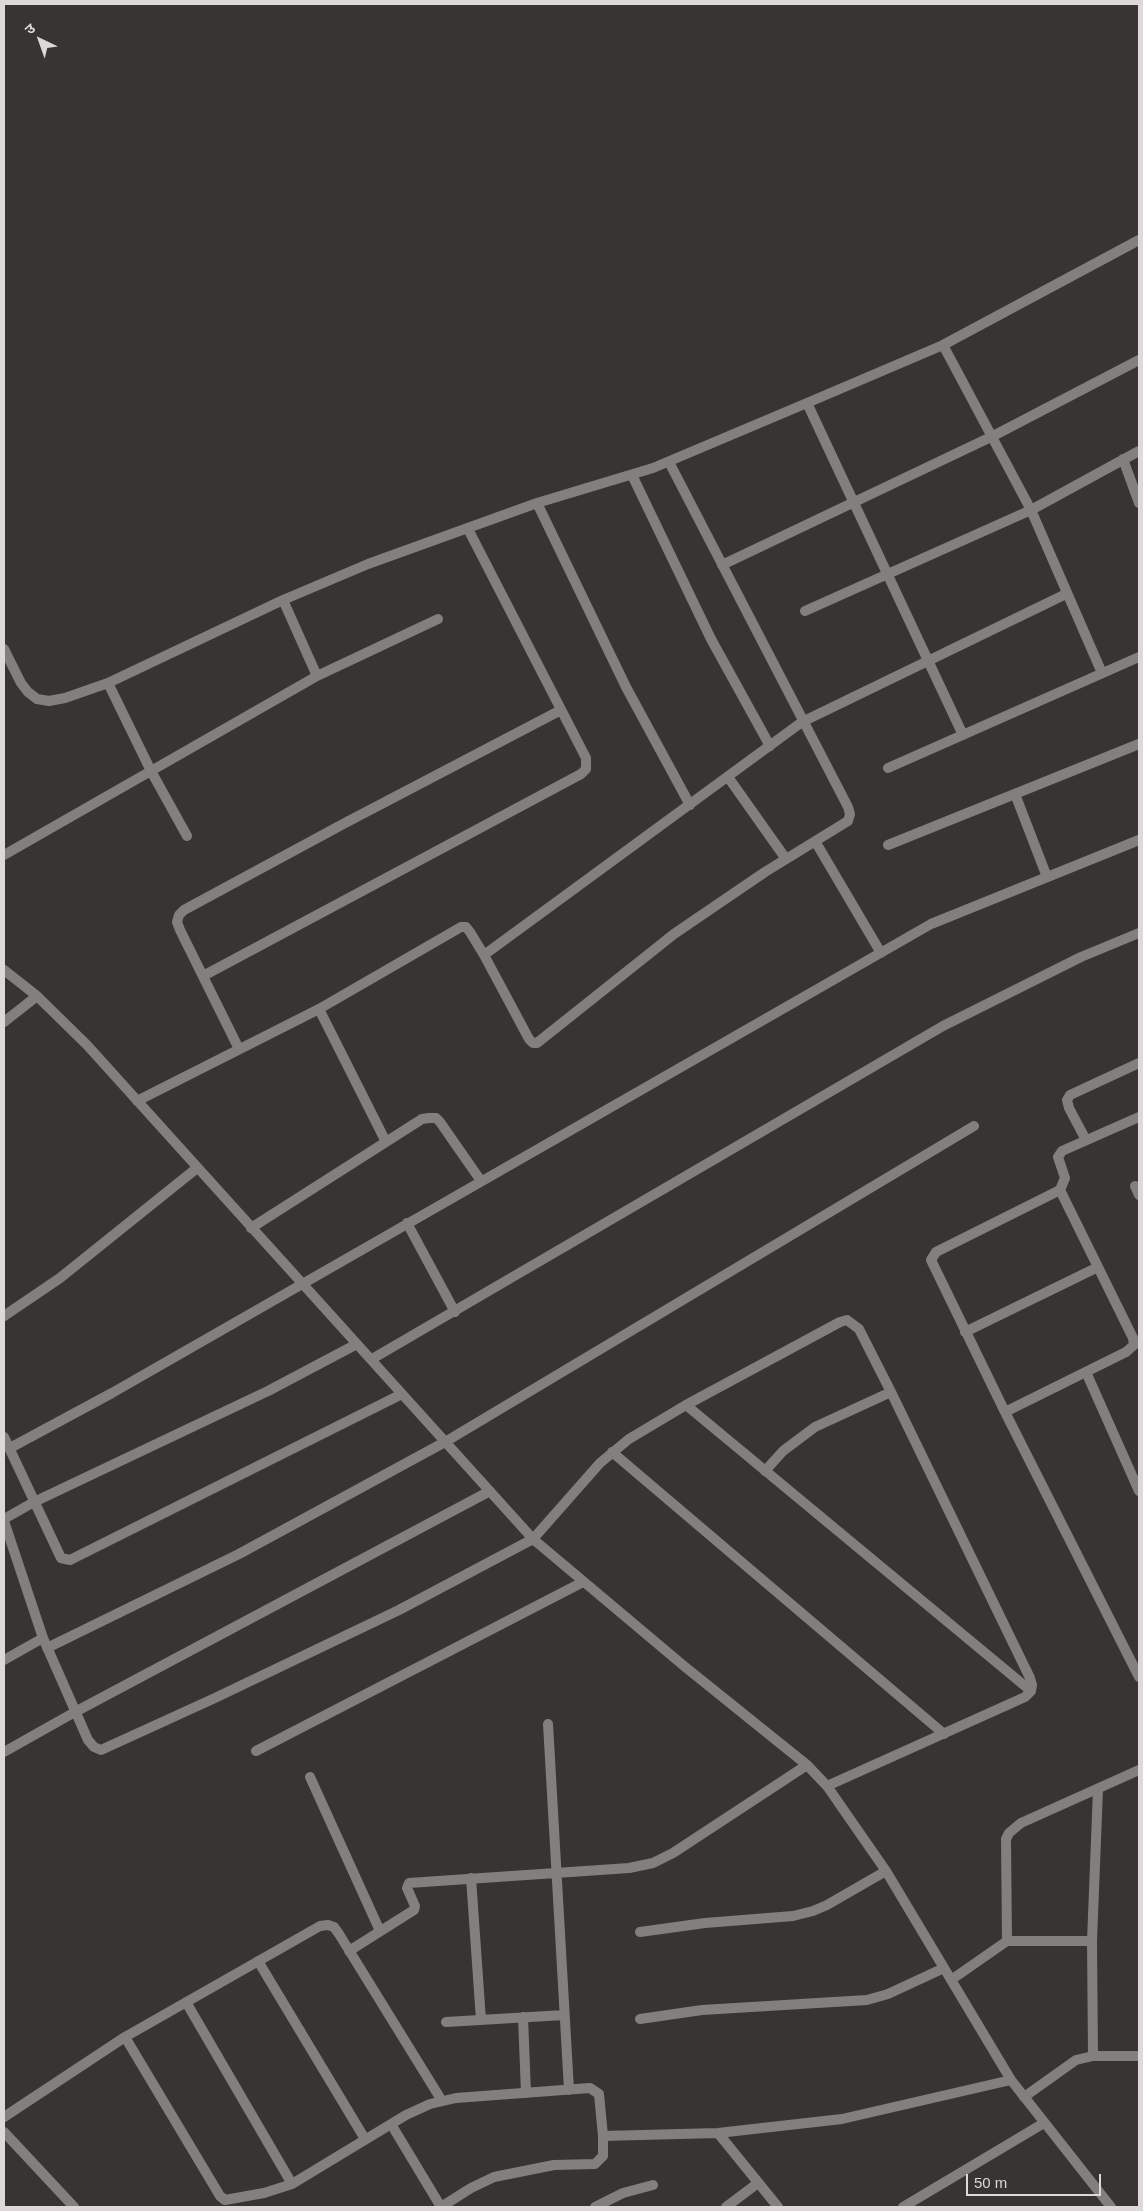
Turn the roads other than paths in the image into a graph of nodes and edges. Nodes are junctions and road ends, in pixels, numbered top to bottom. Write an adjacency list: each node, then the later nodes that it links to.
1 (1139, 240): 2 (street)
2 (943, 345): 4 (street); 5 (street)
3 (1139, 360): 5 (street)
4 (807, 404): 8 (street); 12 (street)
5 (993, 436): 12 (street); 13 (street)
6 (1139, 451): 7 (street)
7 (1123, 459): 11 (street); 13 (street)
8 (669, 462): 9 (street); 15 (street)
9 (632, 474): 10 (street); 31 (street)
10 (537, 503): 14 (street); 36 (street)
11 (1139, 503)
12 (854, 504): 15 (street); 16 (street)
13 (1031, 510): 16 (street); 17 (street)
14 (468, 528): 18 (street); 27 (street)
15 (722, 566): 28 (street)
16 (887, 574): 19 (street); 23 (street)
17 (1066, 594): 23 (street); 24 (street)
18 (283, 600): 25 (street); 26 (street)
19 (805, 611)
20 (438, 618): 25 (street)
21 (4, 649): 26 (street)
22 (1139, 657): 24 (street)
23 (927, 661): 28 (street); 29 (street)
24 (1102, 673): 29 (street)
25 (317, 676): 33 (street)
26 (108, 683): 33 (street)
27 (561, 710): 48 (street); 48 (street)
28 (802, 722): 31 (street); 39 (street)
29 (963, 735): 32 (street)
30 (1139, 744): 35 (street)
31 (770, 746): 34 (street)
32 (888, 768)
33 (151, 771): 37 (street); 41 (street)
34 (728, 777): 36 (street); 42 (street)
35 (1015, 794): 40 (street); 43 (street)
36 (690, 805): 46 (street)
37 (187, 836)
38 (1139, 840): 43 (street)
39 (815, 842): 42 (street); 45 (street)
40 (888, 845)
41 (4, 855)
42 (786, 859): 46 (street)
43 (1047, 877): 45 (street)
44 (1139, 933): 66 (street)
45 (881, 953): 60 (street)
46 (484, 955): 50 (street)
47 (4, 970): 49 (street)
48 (203, 976): 52 (street)
49 (37, 996): 51 (street); 54 (street)
50 (319, 1009): 52 (street); 58 (street)
51 (4, 1022)
52 (240, 1049): 54 (street)
53 (1139, 1063): 57 (street)
54 (137, 1102): 59 (street)
55 (1139, 1117): 57 (street)
56 (974, 1126): 77 (street)
57 (1086, 1140): 61 (street)
58 (386, 1142): 60 (street); 63 (street)
59 (197, 1168): 63 (street); 67 (street)
60 (481, 1181): 62 (street)
61 (1060, 1190): 64 (street); 68 (street)
62 (407, 1223): 65 (street); 66 (street)
63 (251, 1228): 65 (street)
64 (1098, 1266): 68 (street); 71 (street)
65 (302, 1283): 69 (street); 78 (street)
66 (455, 1312): 70 (street)
67 (4, 1316)
68 (965, 1332): 75 (street)
69 (357, 1344): 70 (street); 83 (street)
70 (372, 1360): 73 (street)
71 (1086, 1372): 75 (street); 82 (street)
72 (891, 1392): 74 (street); 80 (street); 90 (street)
73 (402, 1394): 77 (street); 83 (street)
74 (686, 1405): 79 (street); 80 (street)
75 (1005, 1412): 89 (street)
76 (4, 1437): 78 (street)
77 (445, 1442): 81 (street); 87 (street)
78 (10, 1448): 83 (street)
79 (612, 1452): 85 (street); 93 (street)
80 (765, 1471): 90 (street)
81 (490, 1491): 85 (street); 91 (street)
82 (1139, 1491)
83 (34, 1502): 84 (street)
84 (4, 1520): 87 (street)
85 (533, 1539): 86 (street); 91 (street)
86 (583, 1582): 94 (street); 96 (street)
87 (45, 1643): 88 (street); 91 (street)
88 (4, 1660)
89 (1139, 1677)
90 (1031, 1691): 93 (street)
91 (75, 1712): 95 (street)
92 (548, 1724): 102 (street)
93 (944, 1734): 99 (street)
94 (256, 1751)
95 (4, 1752)
96 (807, 1765): 99 (street); 102 (street)
97 (1139, 1770): 100 (street)
98 (310, 1777): 104 (street)
99 (828, 1786): 101 (street)
100 (1098, 1789): 106 (street); 107 (street)
101 (886, 1871): 105 (street); 110 (street)
102 (555, 1873): 103 (street); 113 (street)
103 (471, 1878): 104 (street); 116 (street)
104 (380, 1931): 108 (street)
105 (640, 1932)
106 (1007, 1941): 107 (street); 111 (street)
107 (1092, 1941): 119 (street)
108 (349, 1951): 109 (street); 125 (street)
109 (258, 1961): 112 (street); 132 (street)
110 (944, 1968): 111 (street); 115 (street)
111 (951, 1980): 121 (street)
112 (186, 2002): 118 (street); 134 (street)
113 (564, 2015): 114 (street); 122 (street)
114 (523, 2017): 116 (street); 123 (street)
115 (640, 2019)
116 (481, 2020): 117 (street)
117 (446, 2022)
118 (126, 2036): 126 (street); 136 (street)
119 (1093, 2056): 120 (street); 124 (street)
120 (1139, 2056)
121 (1011, 2080): 124 (street); 130 (street)
122 (569, 2090): 123 (street); 131 (street)
123 (526, 2093): 125 (street)
124 (1024, 2097): 127 (street)
125 (442, 2101): 128 (street)
126 (4, 2118)
127 (1044, 2123): 137 (street); 143 (street)
128 (391, 2124): 132 (street); 139 (street)
129 (4, 2132): 138 (street)
130 (718, 2134): 131 (street); 133 (street)
131 (603, 2136): 139 (street)
132 (365, 2139): 134 (street)
133 (758, 2183): 141 (street); 142 (street)
134 (292, 2184): 136 (street)
135 (652, 2184): 140 (street)
136 (238, 2203)
137 (1108, 2206)
138 (74, 2207)
139 (441, 2207)
140 (595, 2207)
141 (726, 2207)
142 (778, 2207)
143 (903, 2207)

